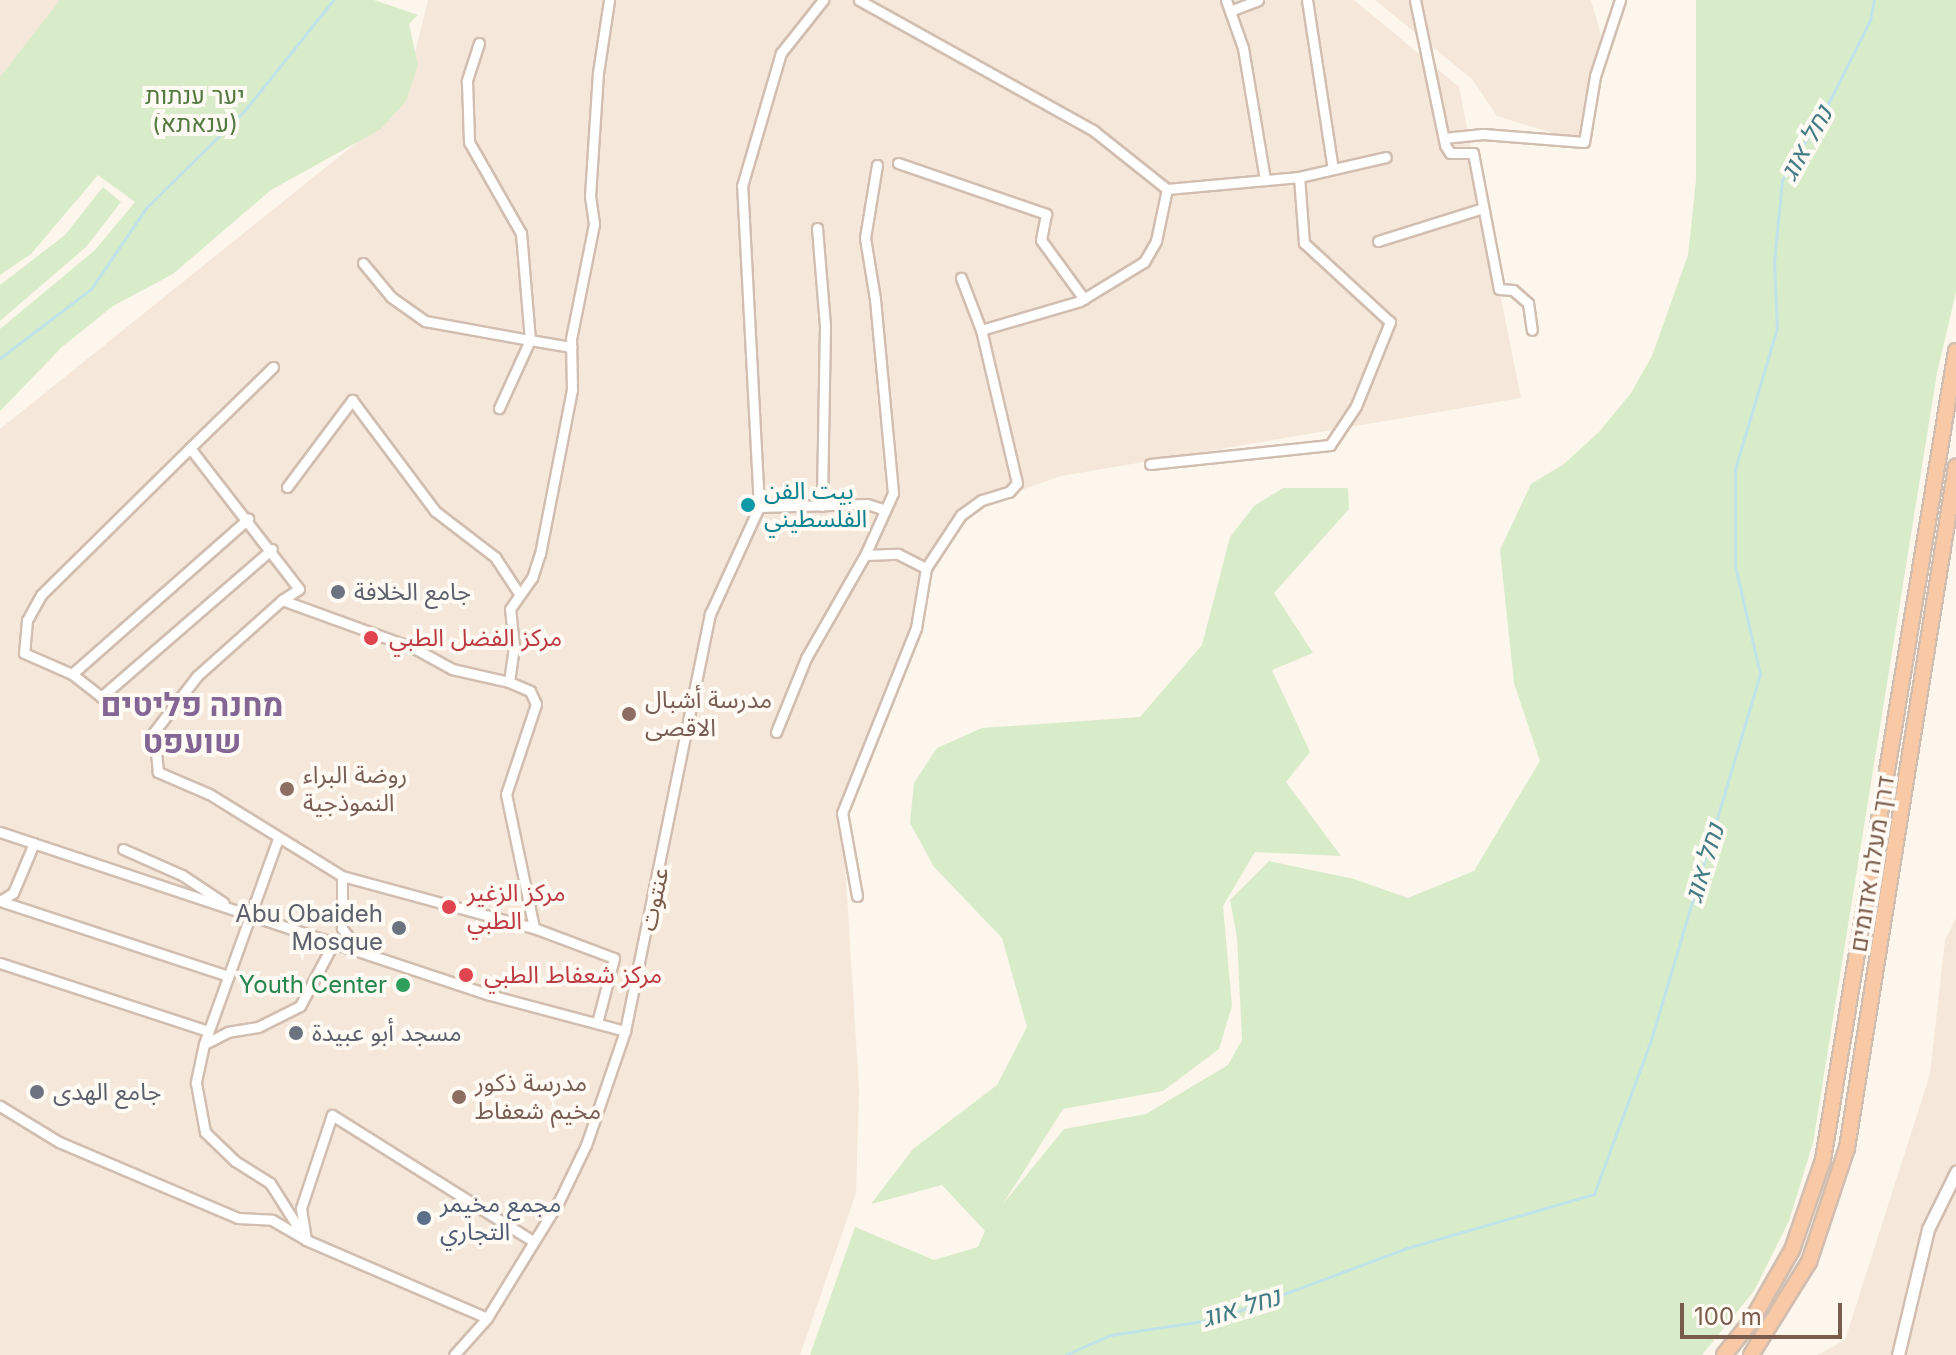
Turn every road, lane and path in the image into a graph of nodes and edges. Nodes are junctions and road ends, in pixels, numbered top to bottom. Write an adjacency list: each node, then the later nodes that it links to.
1 (609, 0): 28 (street)
2 (823, 0): 37 (street)
3 (859, 0): 18 (street)
4 (1226, 0): 9 (street)
5 (1258, 0): 9 (street)
6 (1307, 0): 15 (street)
7 (1415, 0): 11 (street)
8 (1620, 0): 11 (street)
9 (1230, 11): 17 (street)
10 (479, 43): 27 (street)
11 (1444, 138): 19 (street)
12 (1386, 157): 15 (street)
13 (898, 163): 24 (street)
14 (877, 165): 38 (street)
15 (1333, 169): 16 (street)
16 (1299, 177): 17 (street); 33 (street)
17 (1265, 179): 18 (street)
18 (1167, 189): 24 (street)
19 (1480, 209): 21 (street); 26 (street)
20 (817, 228): 36 (street)
21 (1378, 241)
22 (363, 263): 27 (street)
23 (961, 278): 25 (street)
24 (1084, 299): 25 (street)
25 (981, 330): 42 (street)
26 (1532, 330)
27 (530, 340): 28 (street); 31 (street)
28 (571, 347): 43 (street)
29 (1956, 351): 71 (highway, דרך מעלה אדומים)
30 (273, 367): 32 (street)
31 (499, 408)
32 (190, 448): 39 (street); 45 (street)
33 (1150, 464)
34 (1956, 467): 72 (highway, דרך מעלה אדומים)
35 (287, 487): 43 (street)
36 (822, 506): 37 (street); 38 (street)
37 (759, 507): 63 (street, عنتوت)
38 (885, 510): 41 (street)
39 (248, 519): 40 (street); 45 (street)
40 (272, 549): 44 (street); 45 (street)
41 (865, 555): 42 (street); 47 (street)
42 (926, 568): 53 (street)
43 (520, 595): 46 (street)
44 (282, 600): 46 (street); 49 (street)
45 (72, 674)
46 (509, 682): 56 (street)
47 (776, 732)
48 (0, 832): 50 (street)
49 (278, 838): 52 (street); 55 (street)
50 (34, 843): 54 (street); 55 (street)
51 (123, 849): 55 (street)
52 (342, 876): 56 (street); 58 (street)
53 (857, 896)
54 (1, 901): 60 (street)
55 (242, 913): 57 (street); 60 (street)
56 (534, 928): 61 (street)
57 (334, 942): 58 (street); 64 (street)
58 (357, 949): 61 (street)
59 (0, 963): 62 (street)
60 (225, 975): 62 (street)
61 (597, 1023): 63 (street)
62 (205, 1030): 64 (street)
63 (625, 1031): 68 (street, عنتوت)
64 (204, 1044): 67 (street)
65 (0, 1106): 67 (street)
66 (1956, 1172): 73 (street)
67 (306, 1240): 68 (street); 69 (street)
68 (533, 1241): 69 (street, عنتوت)
69 (487, 1318): 70 (street, عنتوت)
70 (460, 1354)
71 (1724, 1355)
72 (1751, 1355)
73 (1898, 1355)

